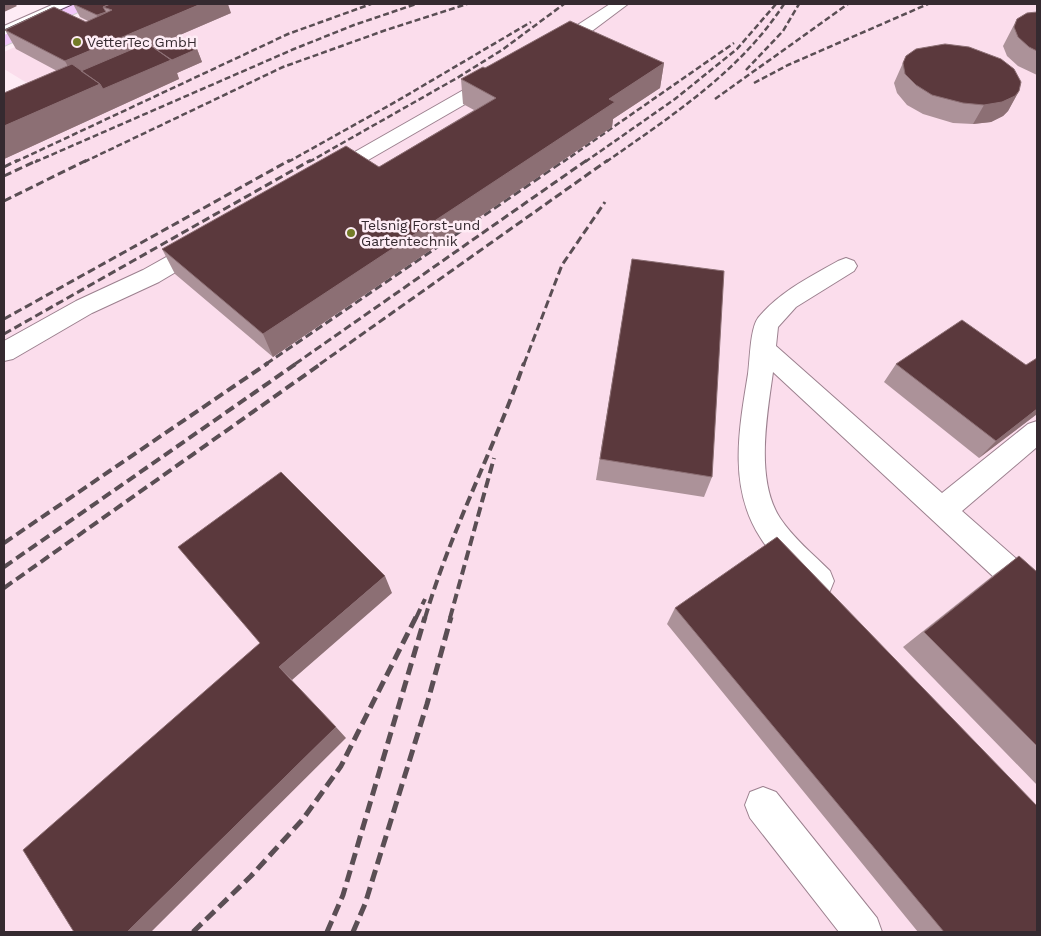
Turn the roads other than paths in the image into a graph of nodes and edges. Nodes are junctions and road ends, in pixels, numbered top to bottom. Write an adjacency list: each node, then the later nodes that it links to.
1 (52, 4): 5 (main road)
2 (66, 4): 6 (street)
3 (83, 4): 7 (main road)
4 (620, 4): 8 (street)
5 (4, 25)
6 (4, 32)
7 (4, 41)
8 (539, 55)
9 (513, 70): 10 (street)
10 (315, 183)
11 (220, 237): 14 (street)
12 (846, 266): 13 (street)
13 (764, 349): 16 (street); 18 (street)
14 (4, 352)
15 (1037, 432): 16 (street)
16 (941, 511): 17 (street)
17 (1037, 598)
18 (839, 603)
19 (763, 806): 20 (street)
20 (863, 932)

